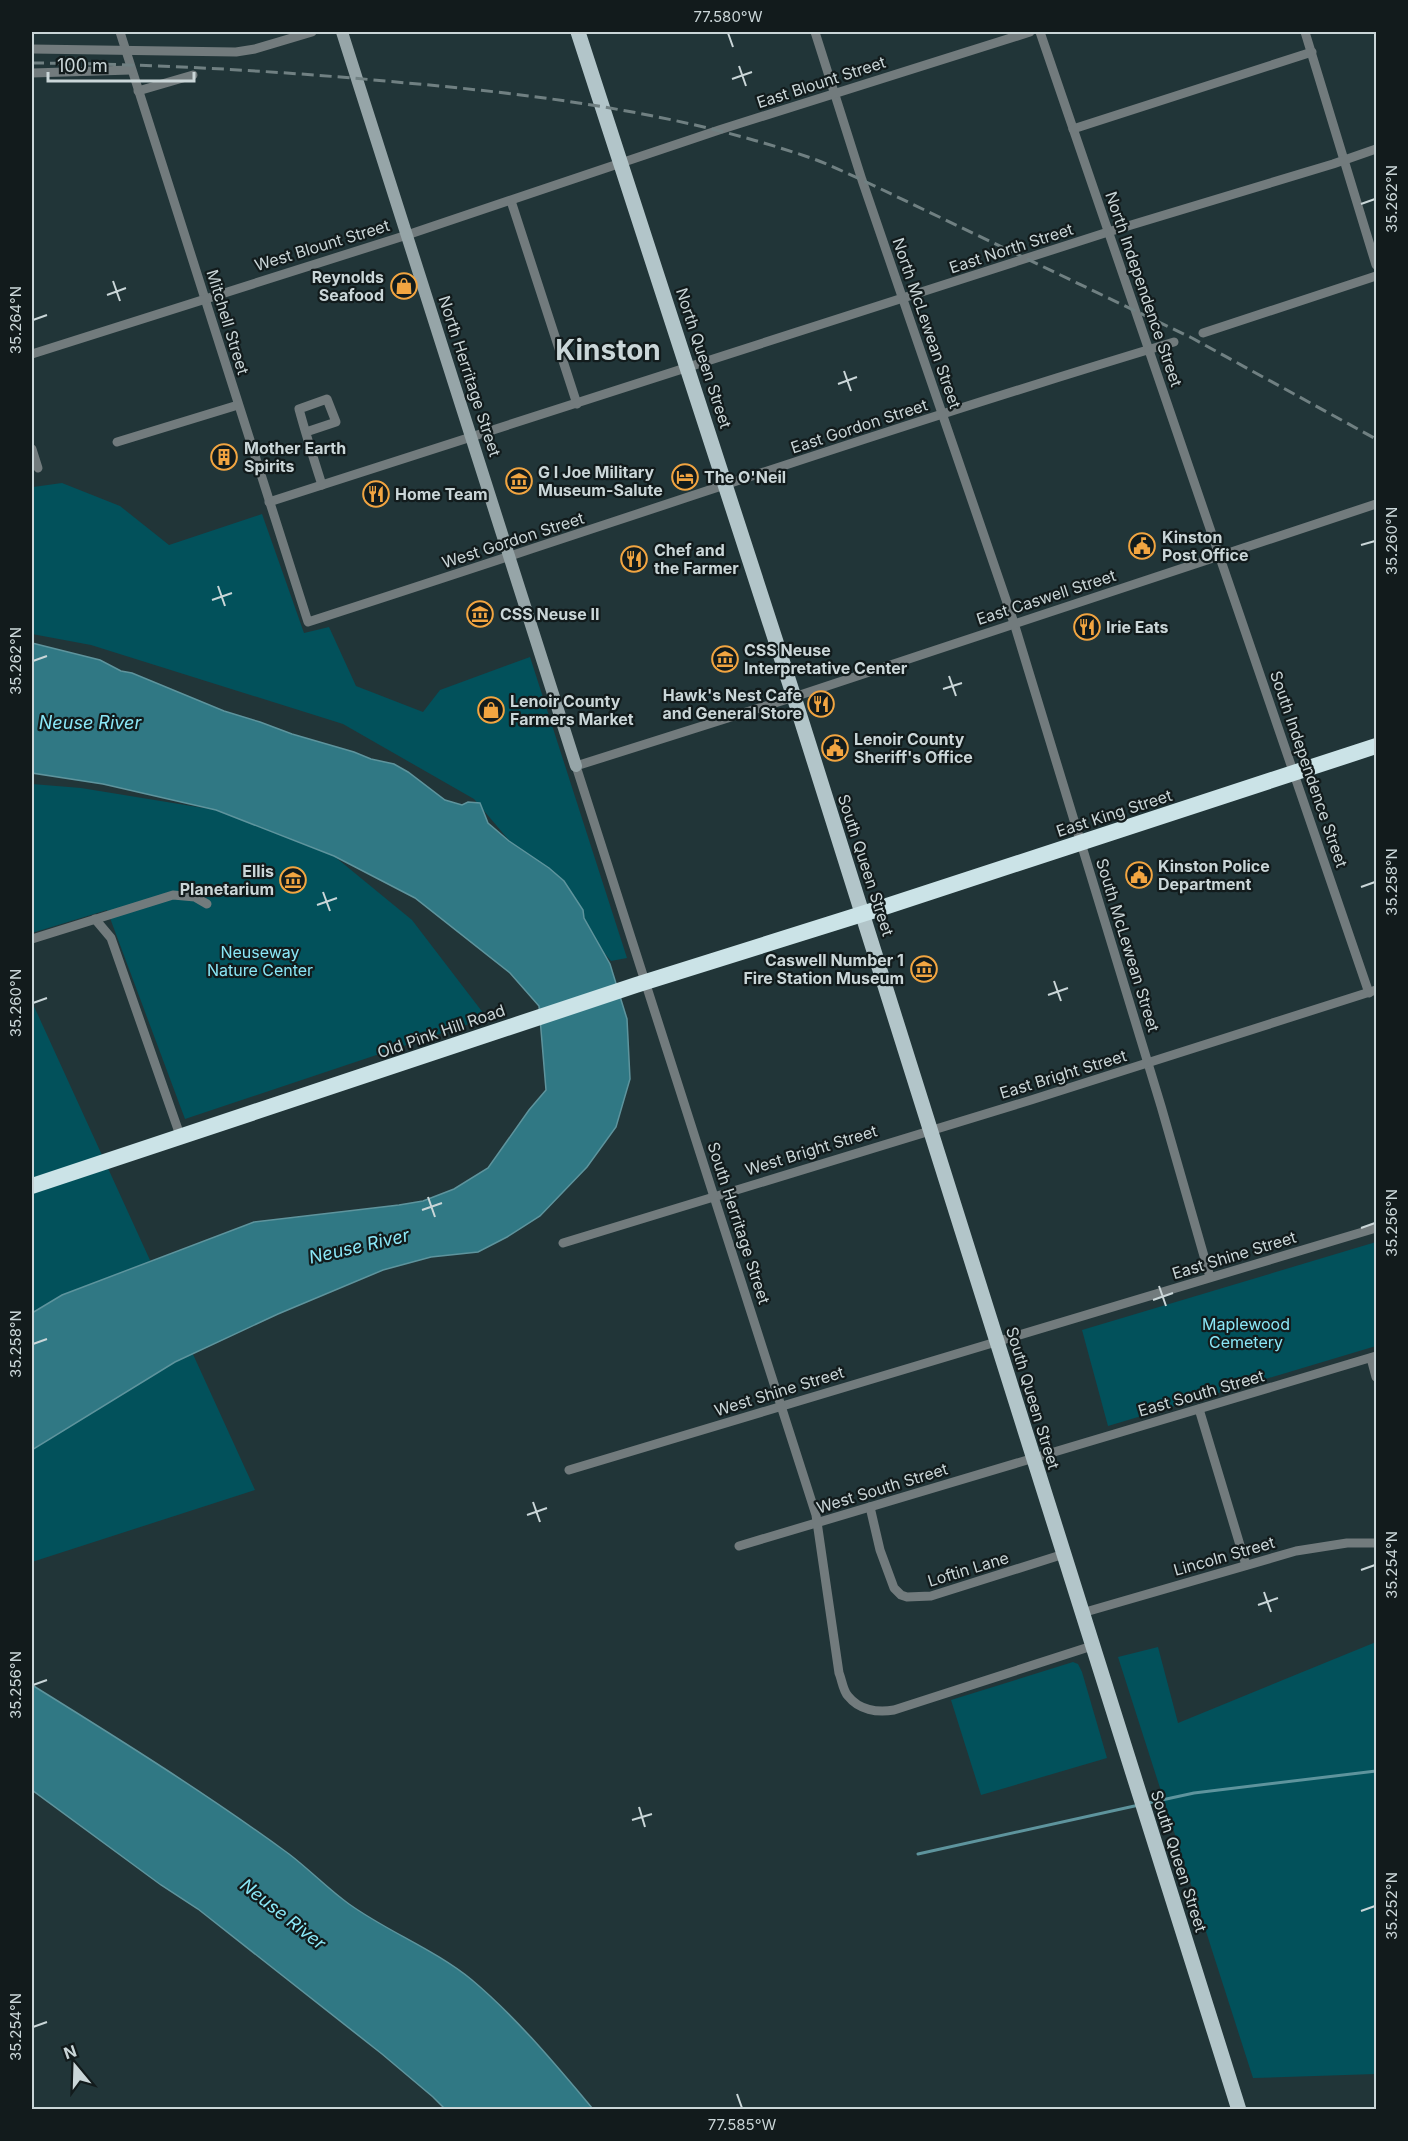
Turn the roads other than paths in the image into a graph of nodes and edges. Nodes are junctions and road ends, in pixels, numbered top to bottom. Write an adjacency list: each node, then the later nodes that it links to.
1 (120, 32): 10 (street, Mitchell Street)
2 (312, 32): 10 (street)
3 (342, 32): 23 (street, North Herritage Street)
4 (578, 32): 20 (main road, North Queen Street)
5 (815, 32): 16 (street, North McLewean Street)
6 (1030, 32): 16 (street, East Blount Street)
7 (1040, 32): 17 (street, North Independence Street)
8 (1305, 32): 11 (street)
9 (32, 48): 10 (street)
10 (125, 49): 12 (street, Mitchell Street)
11 (1312, 51): 17 (street); 19 (street)
12 (131, 70): 13 (street); 15 (street, Mitchell Street)
13 (32, 73)
14 (193, 75): 15 (street)
15 (138, 91): 26 (street, Mitchell Street)
16 (835, 94): 20 (street, East Blount Street); 27 (street, North McLewean Street)
17 (1073, 129): 22 (street, North Independence Street)
18 (1377, 149): 19 (street, East North Street)
19 (1345, 160): 22 (street, East North Street); 24 (street)
20 (622, 164): 21 (street, West Blount Street); 32 (main road, North Queen Street)
21 (511, 201): 23 (street, West Blount Street); 33 (street)
22 (1108, 232): 27 (street, East North Street); 30 (street, North Independence Street)
23 (408, 235): 26 (street, West Blount Street); 37 (street, North Herritage Street)
24 (1377, 265)
25 (1377, 276): 28 (street)
26 (206, 297): 31 (street, West Blount Street); 34 (street, Mitchell Street)
27 (903, 299): 32 (street, East North Street); 35 (street, North McLewean Street)
28 (1203, 333)
29 (1174, 342): 30 (street, East Gordon Street)
30 (1149, 349): 35 (street, East Gordon Street); 45 (street, North Independence Street)
31 (32, 354)
32 (688, 368): 33 (street, East North Street); 42 (main road, North Queen Street)
33 (577, 404): 37 (street, East North Street)
34 (238, 405): 38 (street); 43 (street, Mitchell Street)
35 (942, 415): 42 (street, East Gordon Street); 48 (street, North McLewean Street)
36 (306, 432): 41 (street)
37 (472, 437): 41 (street, East North Street); 46 (street, North Herritage Street)
38 (117, 442)
39 (32, 449): 40 (street)
40 (38, 468)
41 (322, 486): 43 (street, East North Street)
42 (726, 486): 46 (street, West Gordon Street); 49 (main road, North Queen Street)
43 (269, 502): 47 (street, Mitchell Street)
44 (1377, 504): 45 (street, East Caswell Street)
45 (1219, 556): 48 (street, East Caswell Street); 52 (street, South Independence Street)
46 (510, 557): 47 (street, West Gordon Street); 51 (street, North Herritage Street)
47 (308, 621)
48 (1014, 623): 49 (street, East Caswell Street); 53 (street, South McLewean Street)
49 (794, 697): 51 (street, East Caswell Street); 55 (main road, South Queen Street)
50 (1377, 746): 52 (highway, East King Street)
51 (576, 766): 58 (street, South Herritage Street)
52 (1294, 772): 53 (highway, East King Street); 59 (street, South Independence Street)
53 (1082, 842): 55 (highway, East King Street); 60 (street, South McLewean Street)
54 (207, 904): 56 (street)
55 (863, 914): 58 (highway, Old Pink Hill Road); 61 (main road, South Queen Street)
56 (95, 919): 57 (street); 62 (street)
57 (32, 939)
58 (641, 984): 62 (highway, Old Pink Hill Road); 64 (street, South Herritage Street)
59 (1373, 992): 60 (street, East Bright Street)
60 (1148, 1063): 61 (street, East Bright Street); 67 (street, South McLewean Street)
61 (930, 1129): 64 (street, West Bright Street); 68 (main road, South Queen Street)
62 (181, 1138): 63 (highway, Old Pink Hill Road)
63 (32, 1186)
64 (715, 1196): 66 (street, West Bright Street); 71 (street, South Herritage Street)
65 (1377, 1228): 67 (street, East Shine Street)
66 (563, 1243)
67 (1210, 1278): 68 (street, East Shine Street)
68 (997, 1341): 71 (street, West Shine Street); 73 (main road, South Queen Street)
69 (1374, 1357): 70 (street); 72 (street, East South Street)
70 (1377, 1377)
71 (781, 1406): 74 (street, West Shine Street); 76 (street, South Herritage Street)
72 (1199, 1409): 73 (street, East South Street); 80 (street)
73 (1033, 1458): 75 (street, West South Street); 79 (main road, South Queen Street)
74 (569, 1470)
75 (870, 1507): 76 (street, West South Street); 79 (street, Loftin Lane)
76 (816, 1523): 78 (street, West South Street); 82 (street, South Herritage Street)
77 (1377, 1542): 80 (street, Lincoln Street)
78 (739, 1546)
79 (1064, 1554): 81 (main road, South Queen Street)
80 (1246, 1566): 81 (street, Lincoln Street)
81 (1082, 1613): 82 (main road, South Queen Street)
82 (1092, 1646): 83 (main road, South Queen Street)
83 (1239, 2109)

